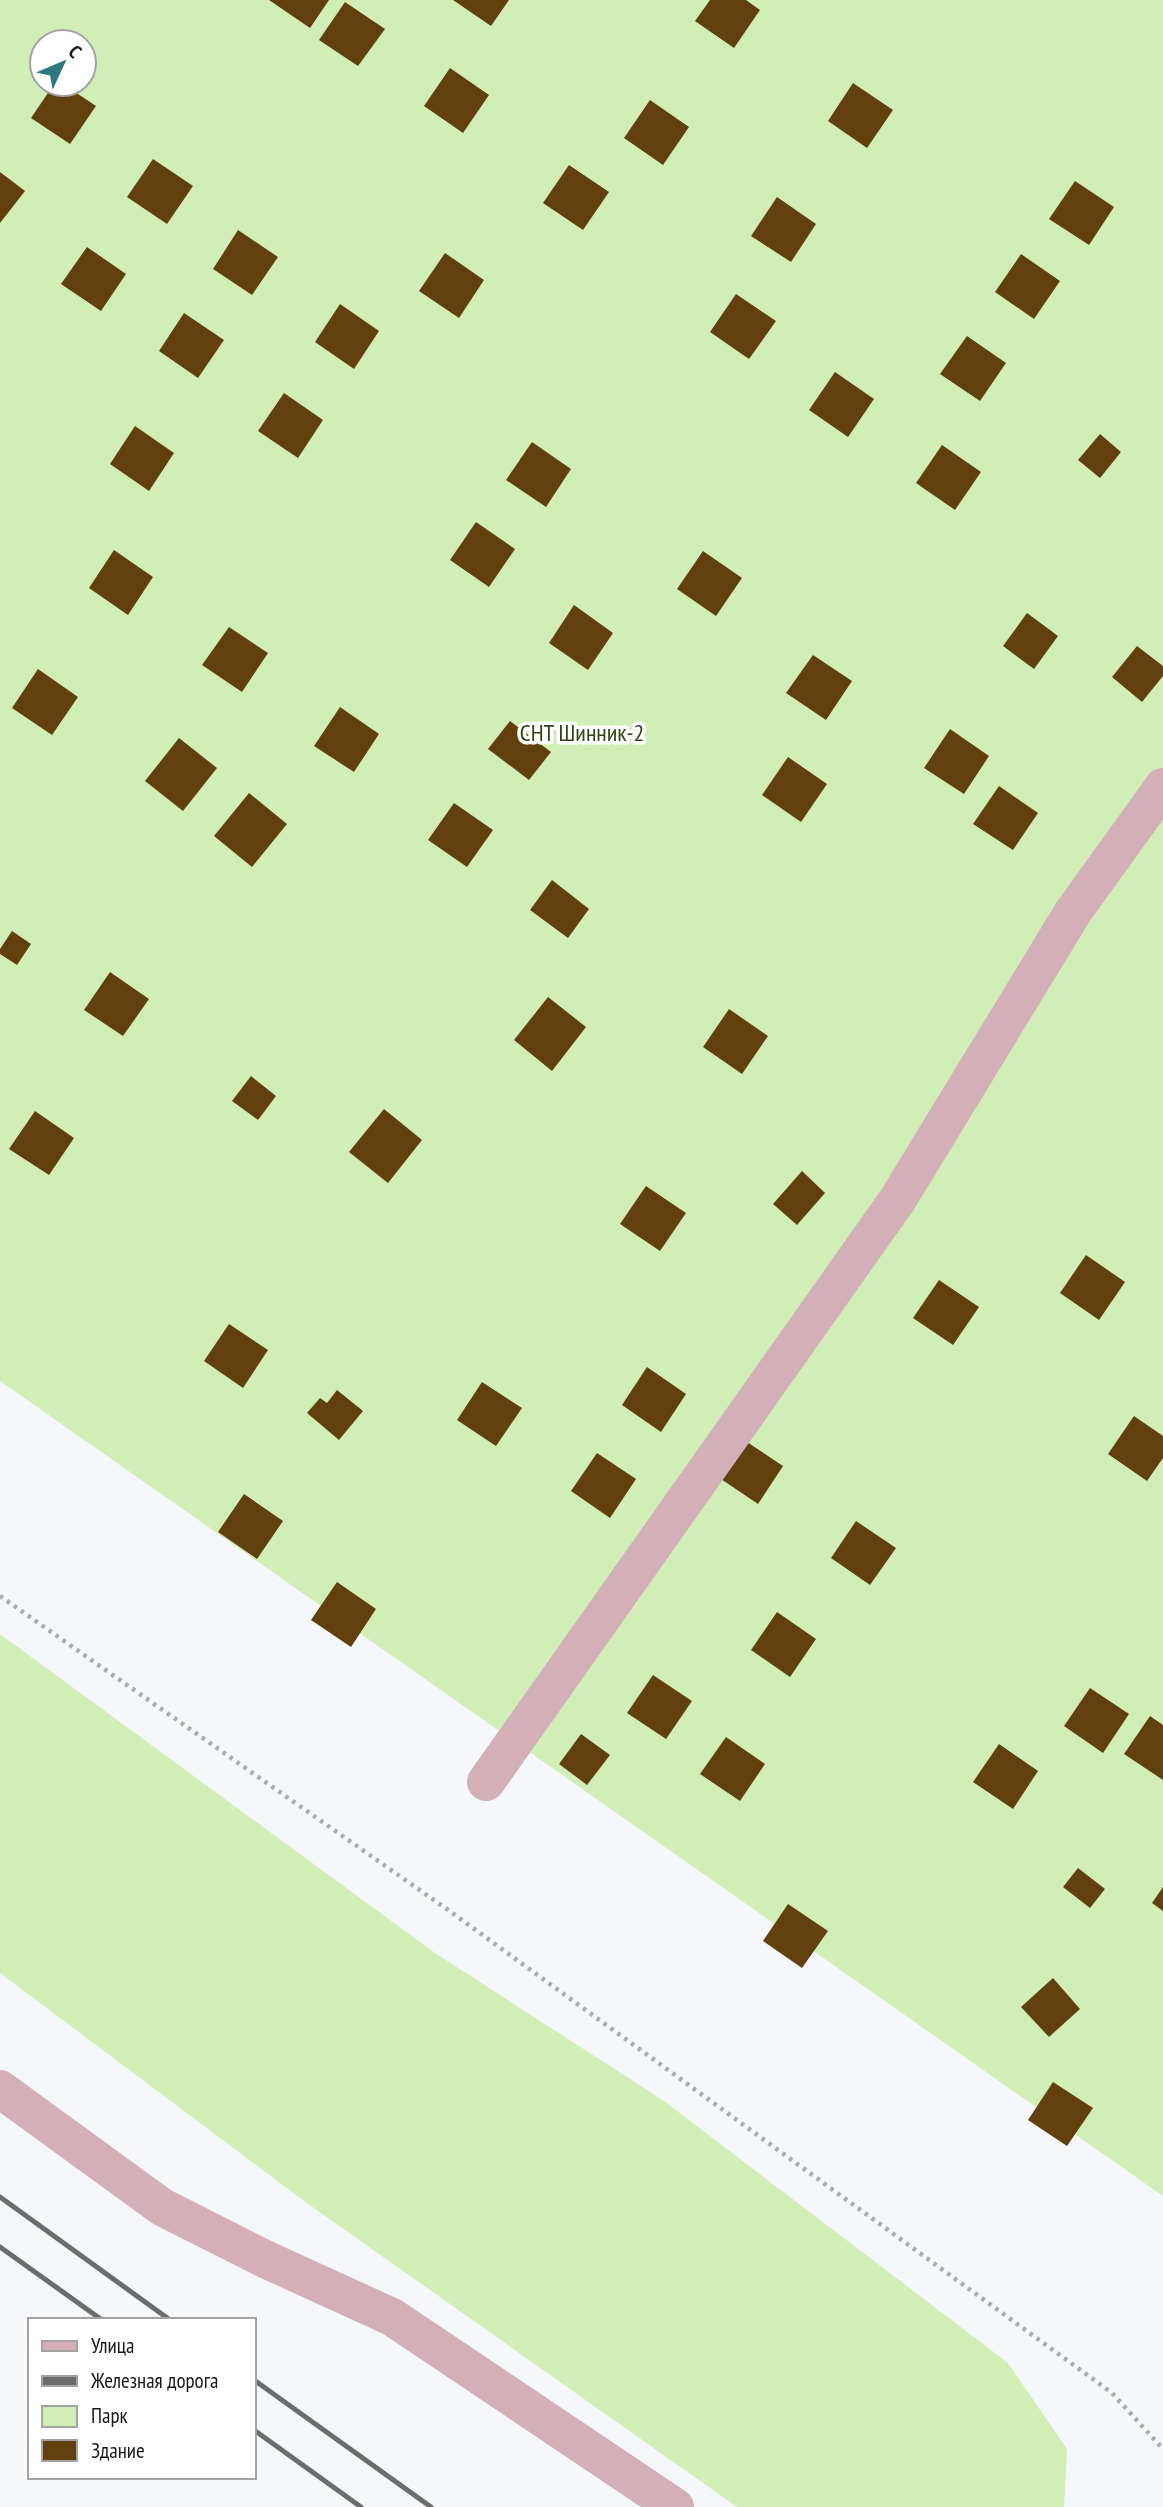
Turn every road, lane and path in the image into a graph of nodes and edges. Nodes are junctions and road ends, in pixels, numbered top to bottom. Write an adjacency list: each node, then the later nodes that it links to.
1 (1163, 787): 3 (street)
2 (0, 1597): 5 (path)
3 (486, 1782)
4 (0, 2090): 6 (street)
5 (1163, 2449)
6 (675, 2507)

